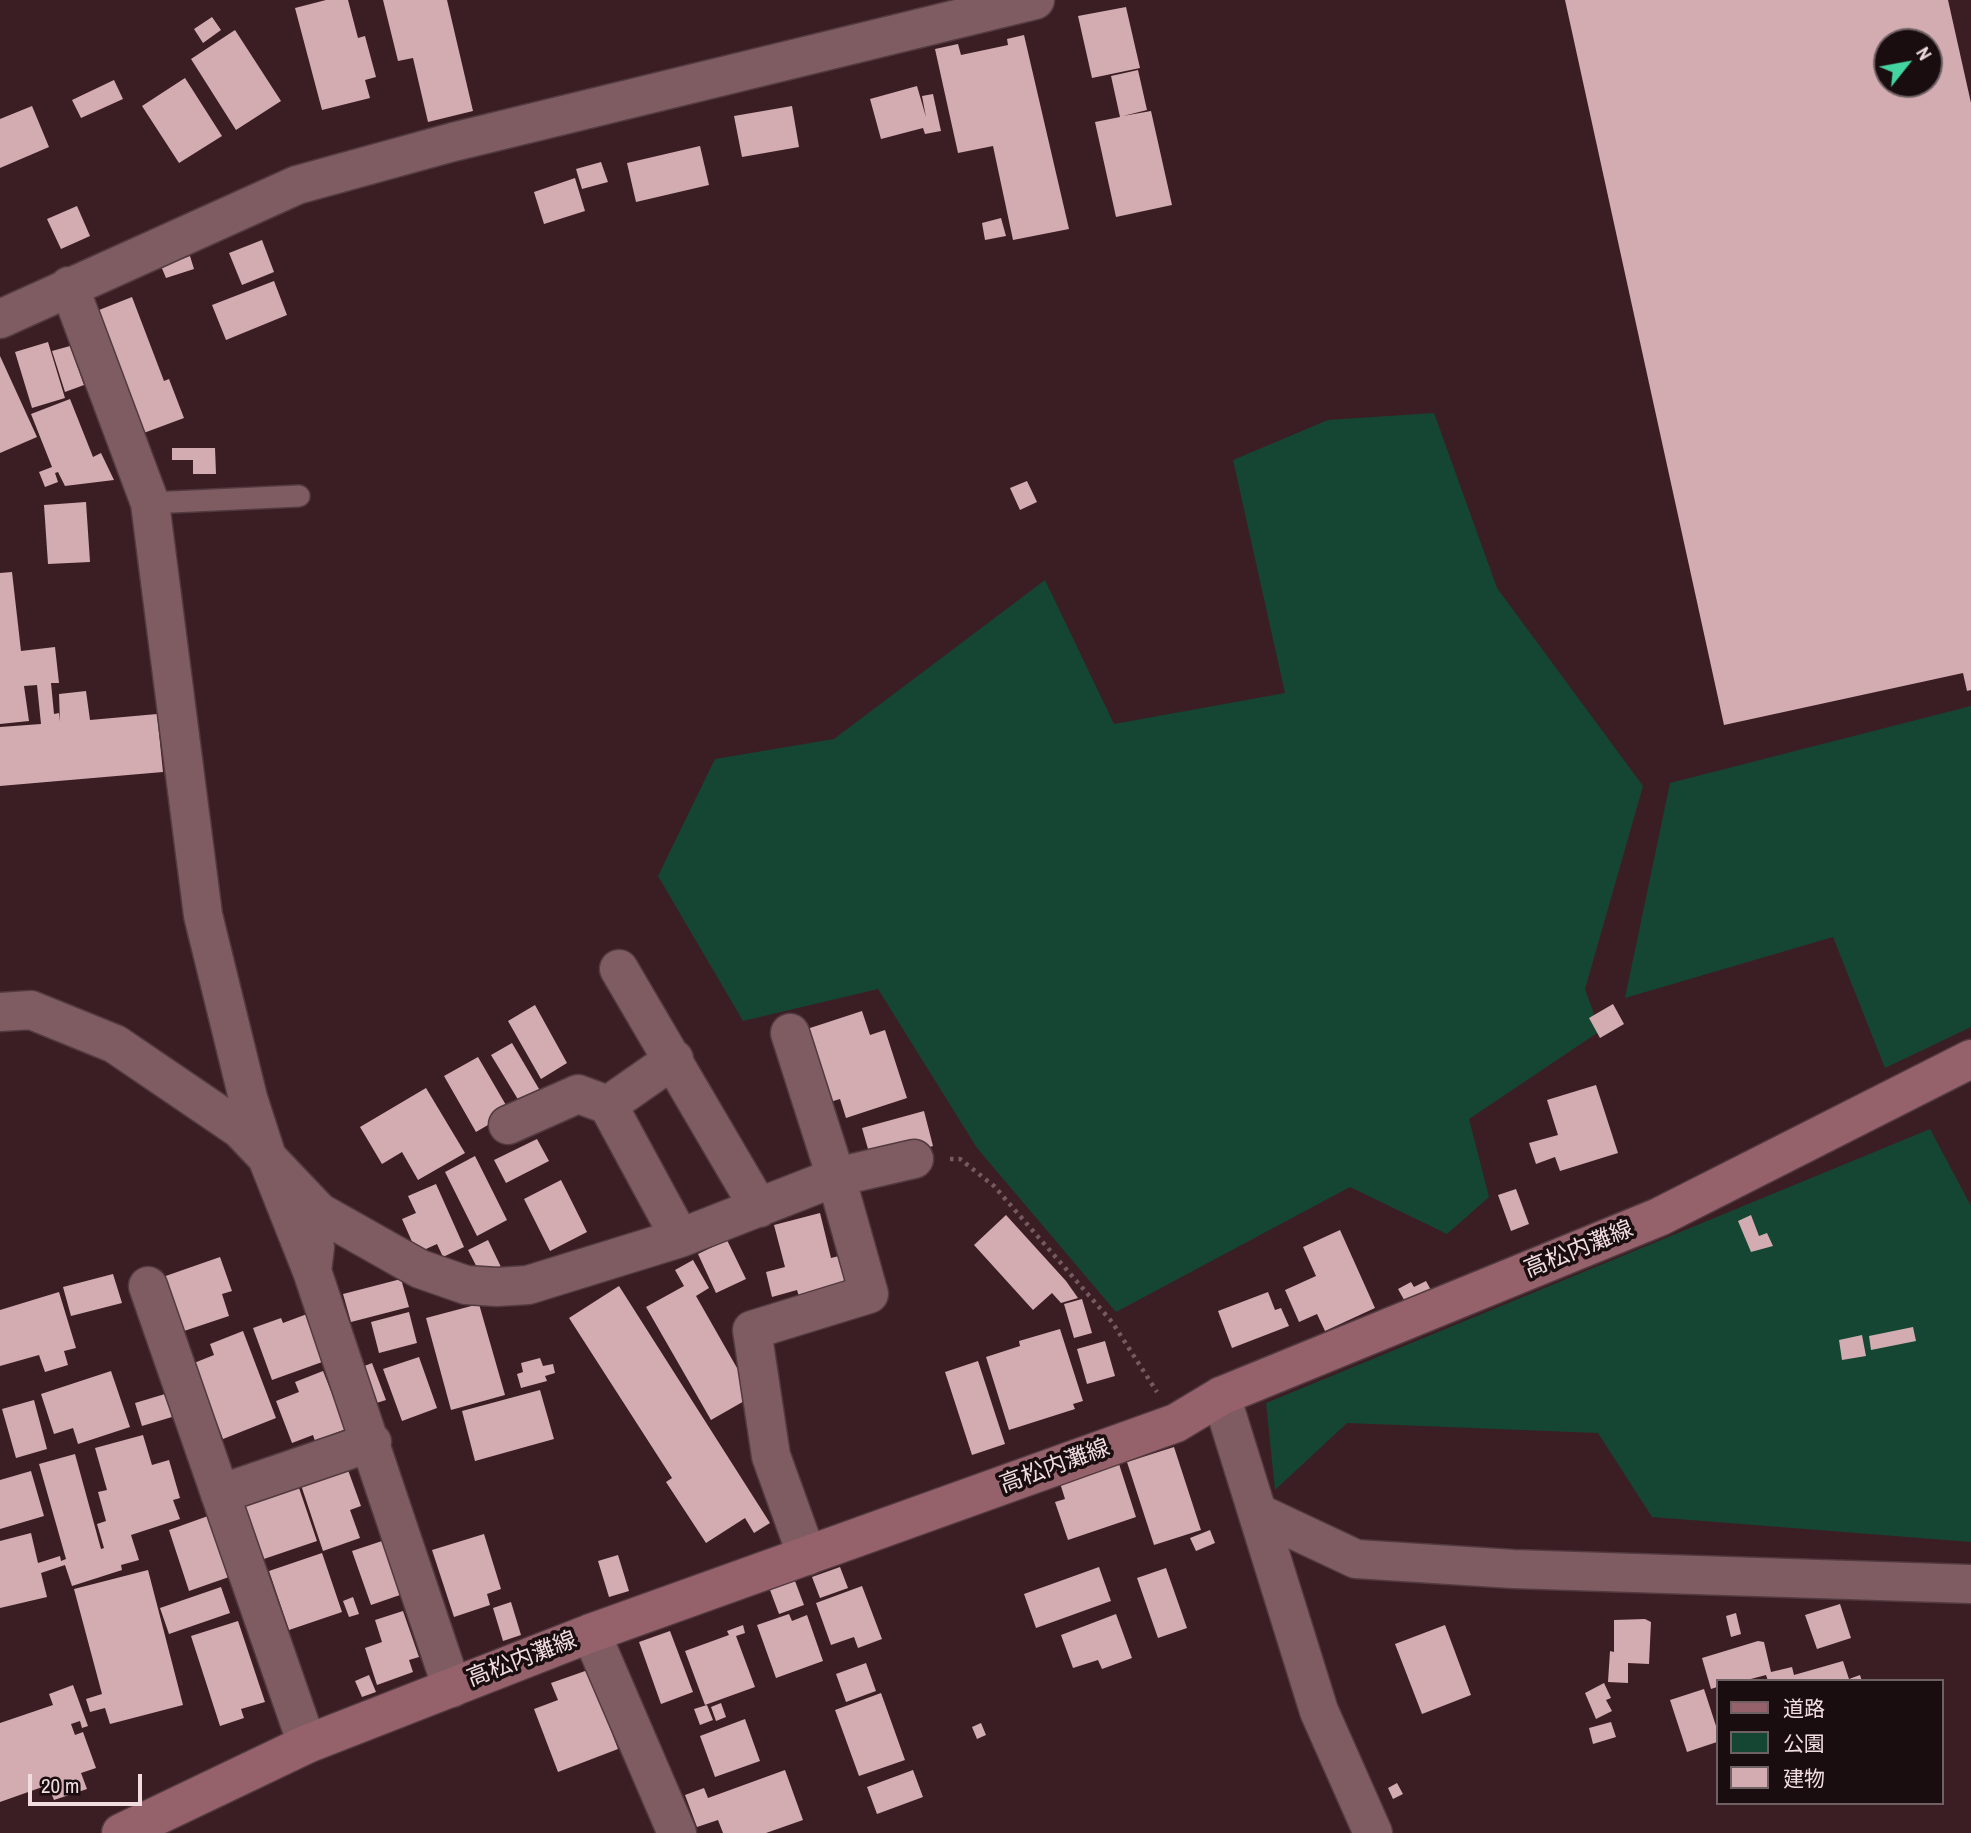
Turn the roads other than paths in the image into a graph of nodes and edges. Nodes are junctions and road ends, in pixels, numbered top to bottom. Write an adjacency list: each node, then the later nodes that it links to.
1 (1035, 0): 2 (street)
2 (69, 286): 3 (street); 5 (street)
3 (3, 309)
4 (299, 496): 5 (lane)
5 (150, 503): 13 (street)
6 (619, 969): 9 (street)
7 (0, 1012): 13 (street)
8 (790, 1033): 15 (street)
9 (674, 1059): 11 (street); 16 (street)
10 (1971, 1059): 21 (main road, 高松内灘線)
11 (608, 1105): 12 (street); 18 (street)
12 (508, 1125)
13 (268, 1160): 17 (street); 19 (street)
14 (914, 1160): 15 (street)
15 (836, 1177): 16 (street); 25 (street)
16 (759, 1208): 18 (street)
17 (318, 1212): 18 (street); 19 (street)
18 (680, 1238)
19 (312, 1271): 22 (street)
20 (148, 1286): 23 (street)
21 (1221, 1396): 24 (street); 25 (main road, 高松内灘線)
22 (372, 1441): 23 (street); 28 (street)
23 (220, 1494): 29 (street)
24 (1258, 1513): 26 (street); 32 (street)
25 (807, 1556): 27 (main road, 高松内灘線)
26 (1971, 1584)
27 (591, 1633): 28 (main road, 高松内灘線); 31 (street)
28 (452, 1688): 29 (main road, 高松内灘線)
29 (307, 1744): 30 (main road, 高松内灘線)
30 (121, 1833)
31 (677, 1833)
32 (1373, 1833)

